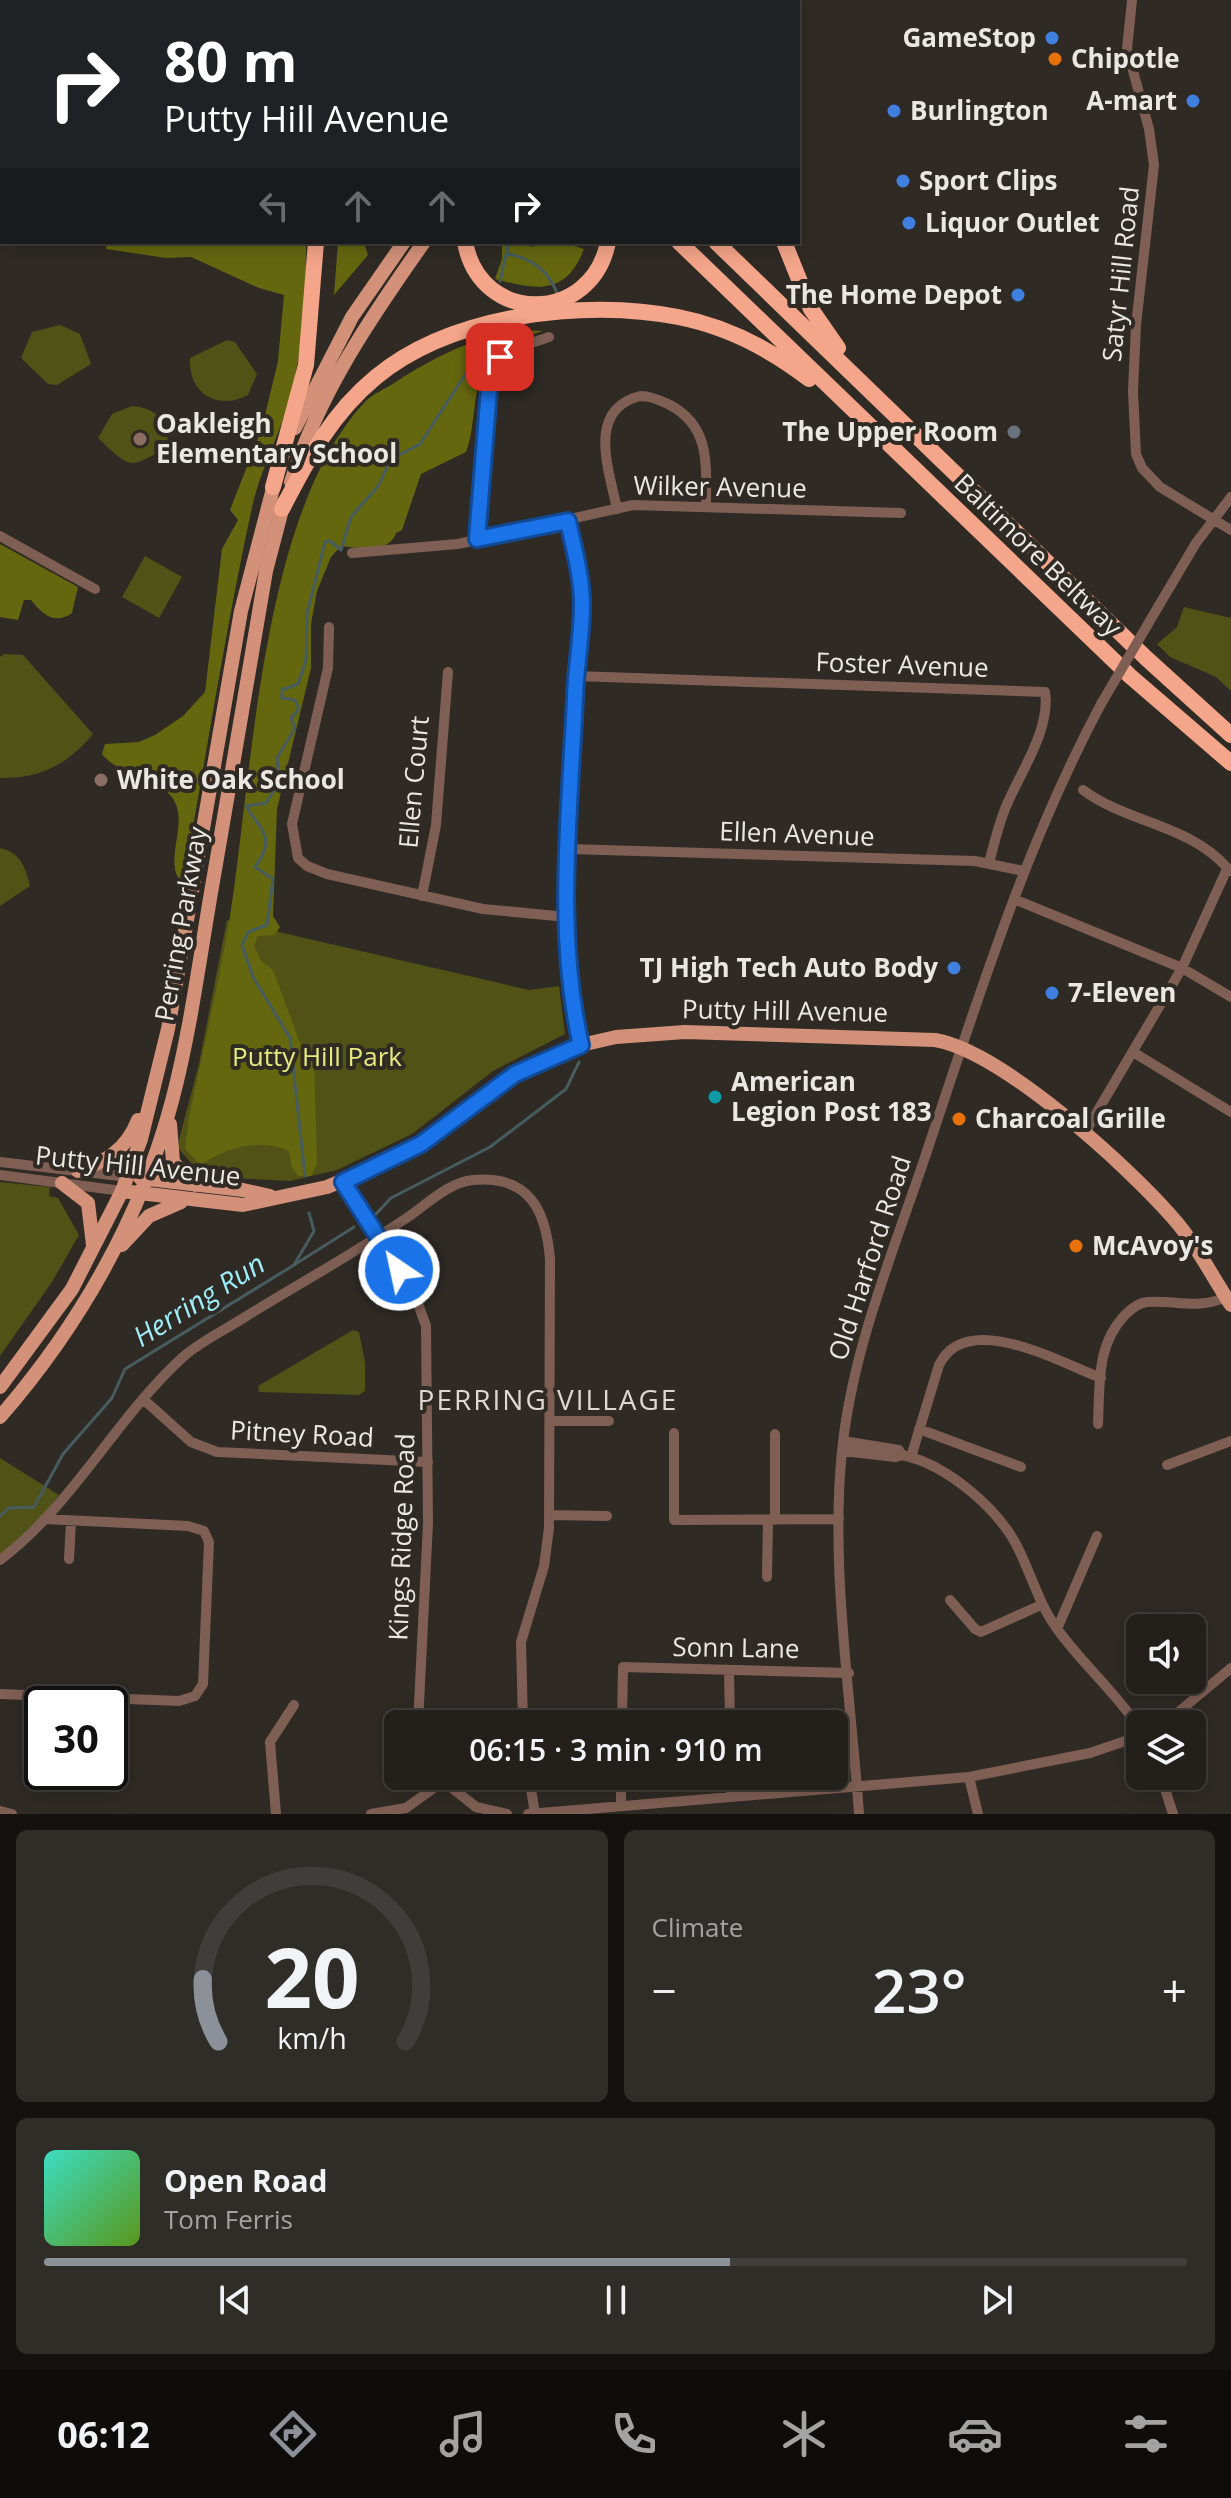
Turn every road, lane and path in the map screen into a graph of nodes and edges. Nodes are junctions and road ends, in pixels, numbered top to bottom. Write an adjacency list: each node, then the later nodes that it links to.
1 (1132, 0): 19 (street, Satyr Hill Road)
2 (316, 244): 13 (highway)
3 (403, 244): 13 (main road, Perring Parkway)
4 (423, 244): 16 (main road, Perring Parkway)
5 (466, 244): 6 (highway)
6 (607, 244)
7 (681, 244): 12 (highway, Baltimore Beltway)
8 (718, 244): 11 (highway, Baltimore Beltway)
9 (785, 244): 11 (highway)
10 (549, 337): 23 (street)
11 (876, 396): 29 (highway, Baltimore Beltway)
12 (867, 423): 16 (highway); 30 (highway, Baltimore Beltway)
13 (273, 487): 44 (main road, Perring Parkway)
14 (1231, 497): 19 (street, Old Harford Road)
15 (706, 506): 17 (street, Wilker Avenue); 17 (street); 18 (street, Wilker Avenue)
16 (282, 509): 45 (main road, Perring Parkway)
17 (617, 509): 20 (street, Wilker Avenue)
18 (901, 513)
19 (1212, 520): 21 (street, Satyr Hill Road); 34 (street, Old Harford Road, bridge)
20 (568, 521): 23 (street, Wilker Avenue); 28 (street)
21 (1231, 530)
22 (0, 536): 25 (street)
23 (477, 539): 24 (street, Wilker Avenue)
24 (352, 553)
25 (95, 589)
26 (329, 627): 36 (street)
27 (448, 672): 36 (street, Ellen Court)
28 (576, 676): 32 (street); 33 (street, Foster Avenue)
29 (1231, 735)
30 (1231, 763)
31 (1083, 790): 35 (street)
32 (569, 849): 33 (street, Ellen Avenue); 38 (street)
33 (989, 863): 34 (street, Ellen Avenue)
34 (1024, 871): 37 (street, Old Harford Road)
35 (1229, 871): 39 (street)
36 (422, 896): 38 (street)
37 (1014, 899): 39 (street); 42 (street, Old Harford Road)
38 (567, 917): 41 (street)
39 (1182, 968): 40 (street); 43 (street)
40 (1231, 997)
41 (581, 1045): 42 (main road, Putty Hill Avenue); 51 (main road, Putty Hill Avenue)
42 (963, 1046): 47 (main road, Putty Hill Avenue); 71 (street, Old Harford Road)
43 (1133, 1052): 46 (street); 47 (street)
44 (162, 1060): 49 (main road); 53 (main road, Perring Parkway)
45 (171, 1104): 54 (main road, Perring Parkway); 55 (main road)
46 (1231, 1112)
47 (1084, 1134): 59 (main road, Putty Hill Avenue)
48 (0, 1162): 49 (street, Putty Hill Avenue)
49 (78, 1171): 53 (street, Putty Hill Avenue)
50 (0, 1175): 52 (street, Putty Hill Avenue)
51 (343, 1182): 55 (main road, Putty Hill Avenue); 56 (street, Kings Ridge Road)
52 (62, 1183): 53 (street, Putty Hill Avenue); 57 (main road)
53 (125, 1184): 54 (main road, Putty Hill Avenue); 57 (main road, Perring Parkway)
54 (143, 1186): 55 (main road, Putty Hill Avenue); 58 (main road, Perring Parkway)
55 (194, 1192): 58 (main road)
56 (377, 1238): 62 (street); 64 (street); 73 (street, Kings Ridge Road)
57 (92, 1251): 61 (main road, Perring Parkway)
58 (109, 1260): 63 (main road, Perring Parkway)
59 (1228, 1301): 60 (street)
60 (1101, 1378): 66 (street); 67 (street)
61 (0, 1387)
62 (143, 1399): 73 (street, Pitney Road); 78 (street)
63 (0, 1417)
64 (550, 1421): 65 (street); 76 (street)
65 (609, 1421)
66 (1098, 1424)
67 (919, 1429): 72 (street); 75 (street)
68 (674, 1433): 80 (street)
69 (775, 1434): 80 (street)
70 (1231, 1441): 74 (street)
71 (843, 1446): 72 (street); 79 (street, Old Harford Road)
72 (906, 1456): 87 (street)
73 (428, 1462): 94 (street, Kings Ridge Road)
74 (1167, 1465)
75 (1021, 1467)
76 (549, 1515): 77 (street); 95 (street)
77 (607, 1516)
78 (44, 1519): 81 (street); 84 (street)
79 (839, 1519): 80 (street); 91 (street, Old Harford Road)
80 (771, 1520): 85 (street)
81 (71, 1522): 83 (street); 92 (street)
82 (1097, 1536): 88 (street)
83 (69, 1559)
84 (0, 1560)
85 (767, 1577)
86 (950, 1600): 87 (street)
87 (1041, 1605): 88 (street)
88 (1057, 1629): 98 (street)
89 (1231, 1668): 99 (street)
90 (729, 1670): 91 (street, Sonn Lane); 96 (street, Sonn Lane); 97 (street)
91 (849, 1673): 102 (street, Old Harford Road)
92 (0, 1694)
93 (294, 1705): 113 (street)
94 (419, 1710)
95 (523, 1710)
96 (622, 1710)
97 (730, 1710)
98 (1128, 1710)
99 (1181, 1710)
100 (1126, 1741): 101 (street)
101 (969, 1777): 102 (street); 119 (street)
102 (857, 1786): 109 (street); 118 (street, Old Harford Road)
103 (426, 1790): 114 (street)
104 (454, 1790): 115 (street)
105 (531, 1790): 117 (street)
106 (621, 1790): 110 (street)
107 (731, 1790): 109 (street)
108 (1165, 1790): 120 (street)
109 (731, 1795): 110 (street)
110 (621, 1804): 117 (street)
111 (0, 1811): 112 (street)
112 (12, 1814)
113 (276, 1814)
114 (371, 1814)
115 (507, 1814)
116 (528, 1814): 117 (street)
117 (535, 1814)
118 (859, 1814)
119 (978, 1814)
120 (1173, 1814)

